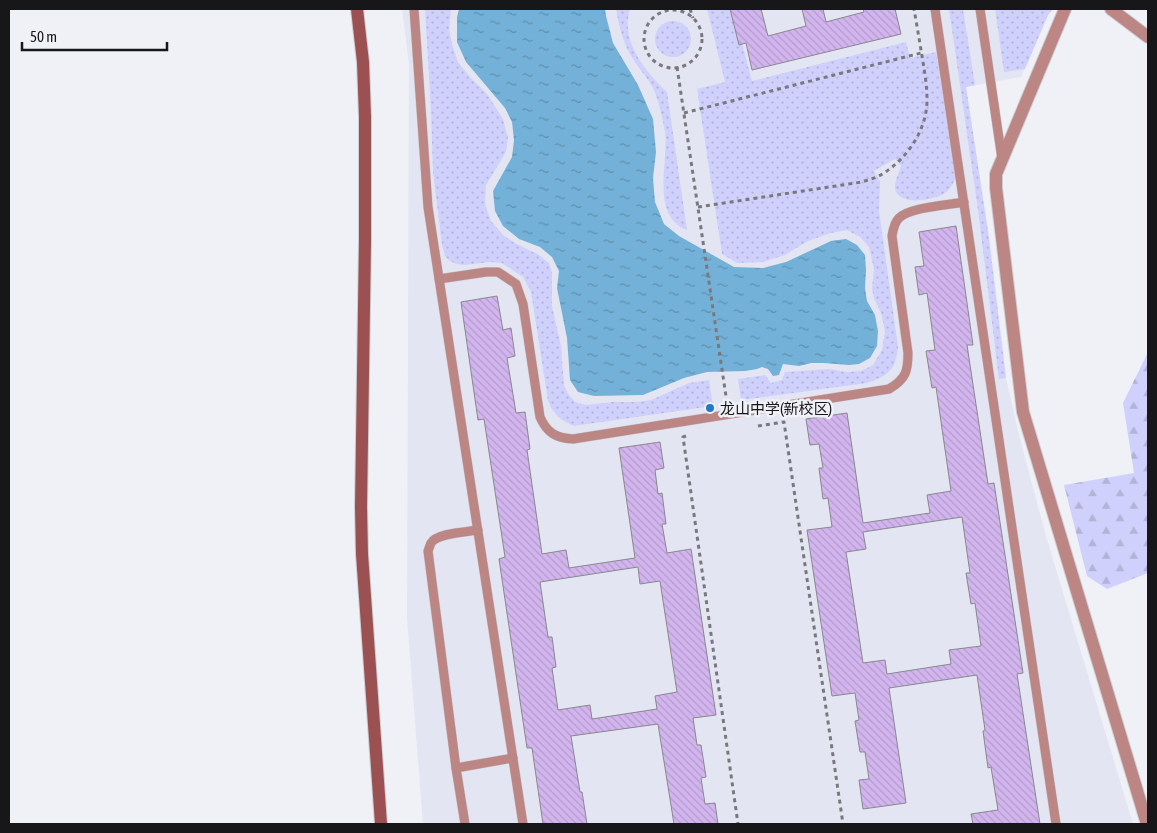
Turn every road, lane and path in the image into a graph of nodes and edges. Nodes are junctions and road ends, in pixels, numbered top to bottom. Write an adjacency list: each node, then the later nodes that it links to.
1 (357, 9): 24 (street)
2 (414, 9): 17 (lane)
3 (690, 9): 9 (path)
4 (914, 9): 11 (path)
5 (936, 9): 15 (lane)
6 (980, 9): 14 (lane)
7 (1065, 9): 14 (street)
8 (1111, 9): 10 (street)
9 (693, 18): 12 (path); 12 (path)
10 (1148, 37)
11 (921, 53): 13 (path); 16 (path)
12 (677, 67): 13 (path)
13 (684, 112): 16 (path)
14 (1002, 160): 30 (street)
15 (964, 202): 18 (lane); 29 (lane)
16 (698, 207): 18 (path)
17 (439, 279): 18 (lane); 21 (lane)
18 (728, 414)
19 (758, 426): 28 (path)
20 (693, 435): 27 (path)
21 (478, 530): 22 (lane); 23 (lane)
22 (513, 758): 23 (lane); 26 (lane)
23 (456, 768): 25 (lane)
24 (381, 824)
25 (465, 824)
26 (523, 824)
27 (738, 824)
28 (843, 824)
29 (1056, 824)
30 (1147, 824)

